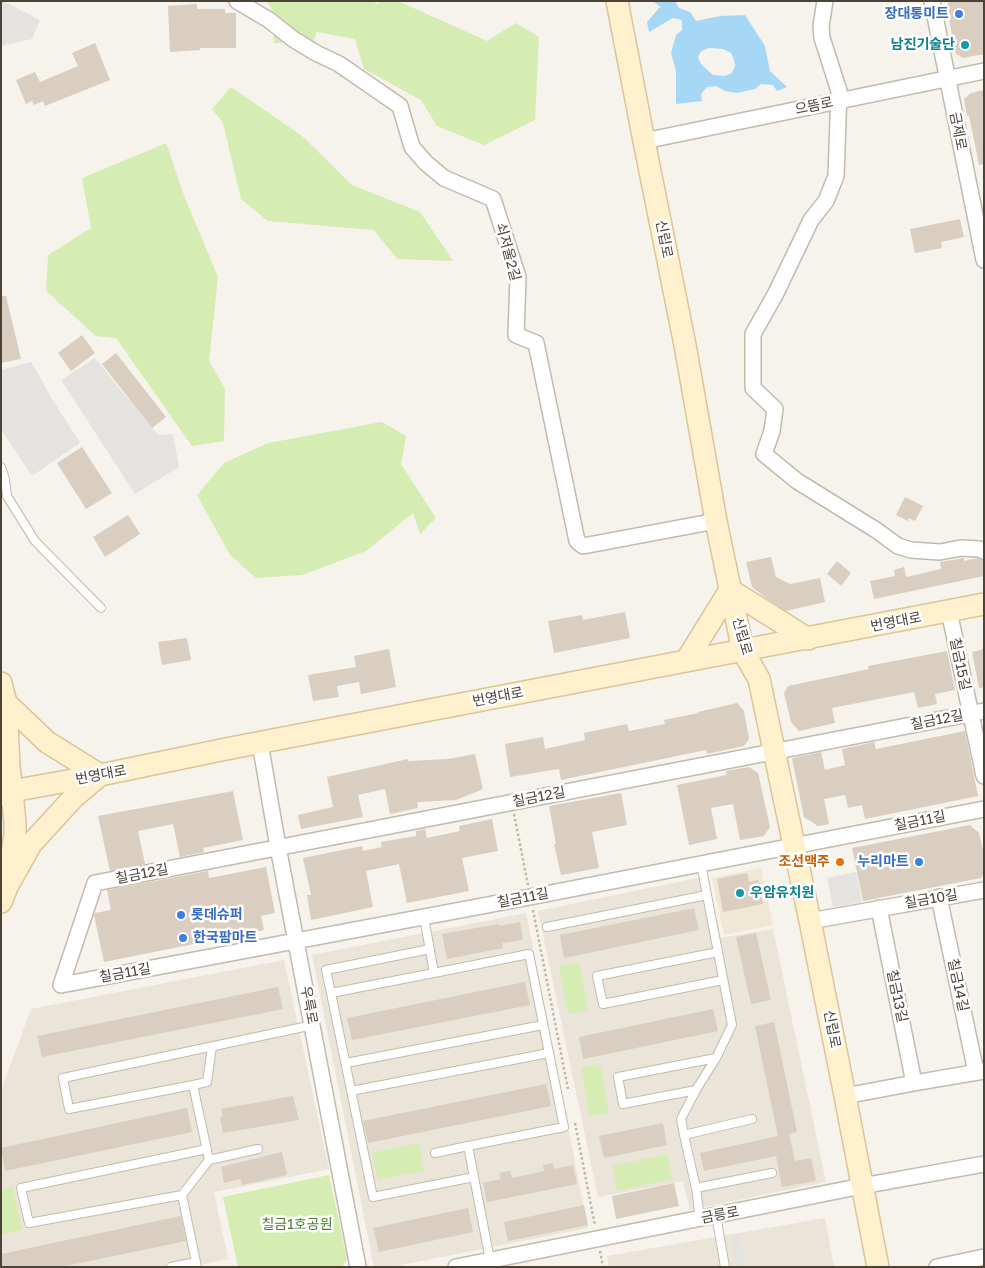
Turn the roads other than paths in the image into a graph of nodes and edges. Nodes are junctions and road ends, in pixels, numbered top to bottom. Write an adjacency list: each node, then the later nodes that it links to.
1 (237, 1): 11 (street, 쇠저울2길)
2 (618, 1): 8 (street, 신립로)
3 (825, 1): 7 (street)
4 (932, 1): 6 (street, 금제로)
5 (984, 71): 6 (street, 으뜸로)
6 (948, 78): 7 (street, 으뜸로); 9 (street, 금제로)
7 (839, 101): 8 (street, 으뜸로); 12 (street)
8 (644, 141): 11 (street, 신립로)
9 (983, 251)
10 (1, 467): 15 (lane)
11 (716, 521): 13 (street, 신립로)
12 (984, 551)
13 (730, 590): 17 (street); 18 (street, 신립로); 19 (street)
14 (984, 604): 16 (street, 번영대로)
15 (101, 608)
16 (949, 611): 17 (street, 번영대로); 21 (street, 칠금15길)
17 (808, 639): 18 (street, 번영대로)
18 (743, 650): 19 (street, 번영대로); 24 (street, 신립로)
19 (686, 661): 23 (street, 번영대로)
20 (4, 693): 22 (street); 25 (street); 27 (street)
21 (977, 712): 24 (street, 칠금12길); 26 (street, 칠금15길)
22 (1, 725)
23 (260, 743): 25 (street, 번영대로); 30 (street, 우륵로)
24 (775, 751): 29 (street, 신립로); 30 (street, 칠금12길)
25 (100, 775): 27 (street, 번영대로); 32 (street)
26 (984, 776)
27 (7, 793): 32 (street)
28 (984, 808): 29 (street, 칠금11길)
29 (795, 846): 31 (street, 칠금11길); 38 (street, 신립로)
30 (278, 847): 40 (street, 우륵로); 45 (street, 칠금12길)
31 (701, 864): 34 (lane); 37 (street, 칠금11길)
32 (3, 888)
33 (984, 890): 35 (street, 칠금10길)
34 (707, 895): 39 (lane); 42 (lane)
35 (940, 898): 36 (street, 칠금10길); 53 (street, 칠금14길)
36 (879, 908): 38 (street, 칠금10길); 54 (street, 칠금13길)
37 (424, 916): 40 (street, 칠금11길); 41 (lane)
38 (810, 921): 58 (street, 신립로)
39 (547, 927)
40 (297, 941): 45 (street, 칠금11길); 48 (street, 우륵로)
41 (430, 949): 43 (lane); 46 (lane)
42 (718, 952): 44 (lane); 44 (lane)
43 (434, 973): 46 (lane); 47 (lane)
44 (723, 980): 51 (lane)
45 (61, 985)
46 (331, 993): 52 (lane)
47 (543, 1024): 50 (lane); 52 (lane)
48 (313, 1025): 49 (lane); 78 (street, 우륵로)
49 (212, 1047): 55 (lane); 55 (lane)
50 (549, 1053): 57 (lane); 61 (lane)
51 (716, 1058): 56 (lane); 56 (lane)
52 (346, 1063): 57 (lane)
53 (980, 1072): 54 (street)
54 (914, 1083): 58 (street)
55 (193, 1085): 62 (lane)
56 (696, 1090): 60 (lane)
57 (351, 1091): 68 (lane)
58 (845, 1096): 69 (street, 신립로)
59 (752, 1119): 60 (lane)
60 (684, 1135): 70 (lane)
61 (468, 1146): 64 (lane); 68 (lane)
62 (207, 1149): 65 (lane); 71 (lane)
63 (258, 1149): 65 (lane)
64 (435, 1153)
65 (209, 1160): 71 (lane)
66 (984, 1164): 69 (street, 금릉로)
67 (772, 1174): 70 (lane)
68 (474, 1177): 75 (lane)
69 (862, 1186): 72 (street, 금릉로); 81 (street, 신립로)
70 (696, 1188): 73 (lane)
71 (182, 1195): 76 (lane)
72 (716, 1215): 73 (street, 금릉로); 80 (lane)
73 (700, 1218): 75 (street, 금릉로)
74 (984, 1257): 82 (street)
75 (490, 1260): 79 (street, 금릉로)
76 (196, 1264): 77 (lane)
77 (171, 1267)
78 (358, 1267)
79 (456, 1267)
80 (725, 1267)
81 (878, 1267)
82 (937, 1267)

